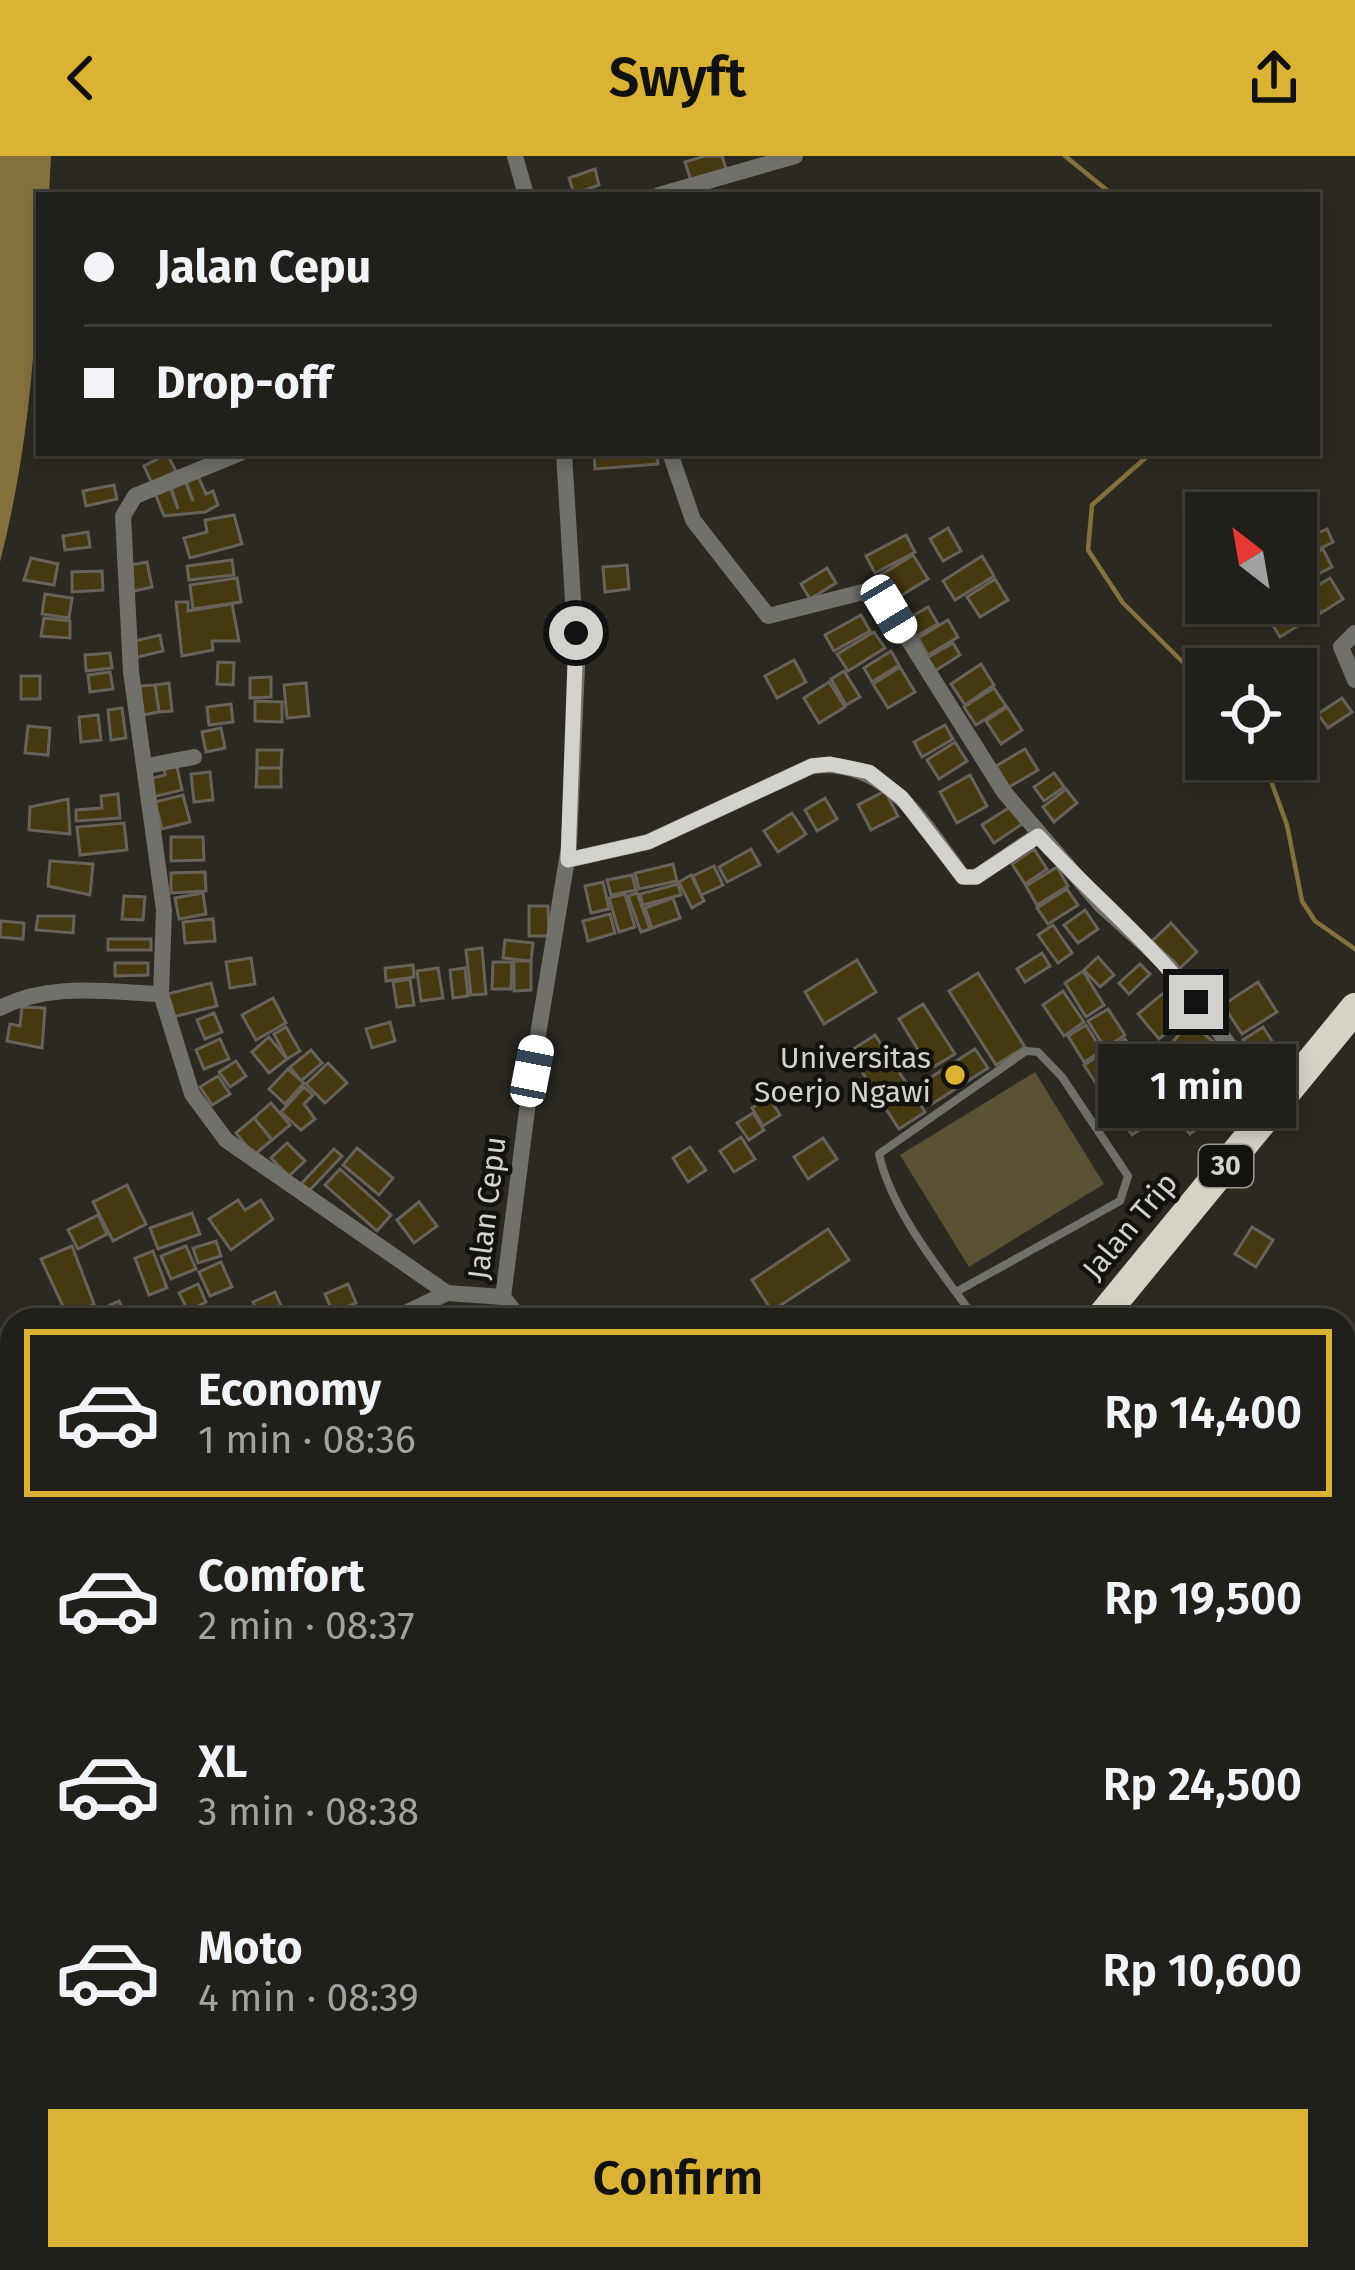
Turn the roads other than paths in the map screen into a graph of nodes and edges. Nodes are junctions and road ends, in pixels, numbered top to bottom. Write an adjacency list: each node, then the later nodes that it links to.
1 (515, 156): 3 (street)
2 (795, 156): 4 (street)
3 (525, 192)
4 (669, 192)
5 (233, 456): 11 (street)
6 (563, 456): 13 (street, Jalan Cepu)
7 (671, 456): 12 (street)
8 (1355, 633): 9 (street)
9 (1355, 680)
10 (194, 757): 11 (street)
11 (147, 766): 14 (street)
12 (1038, 836): 13 (street); 17 (street)
13 (568, 860): 20 (street, Jalan Cepu)
14 (161, 994): 15 (street); 19 (street)
15 (0, 1008)
16 (1354, 1009): 17 (highway, Jalan Trip / 30)
17 (1275, 1106): 24 (highway, Jalan Trip / 30)
18 (956, 1292): 18 (lane); 23 (lane)
19 (447, 1293): 20 (street); 21 (street)
20 (503, 1297): 22 (street, Jalan Cepu)
21 (416, 1308)
22 (512, 1308)
23 (967, 1308)
24 (1109, 1308)

